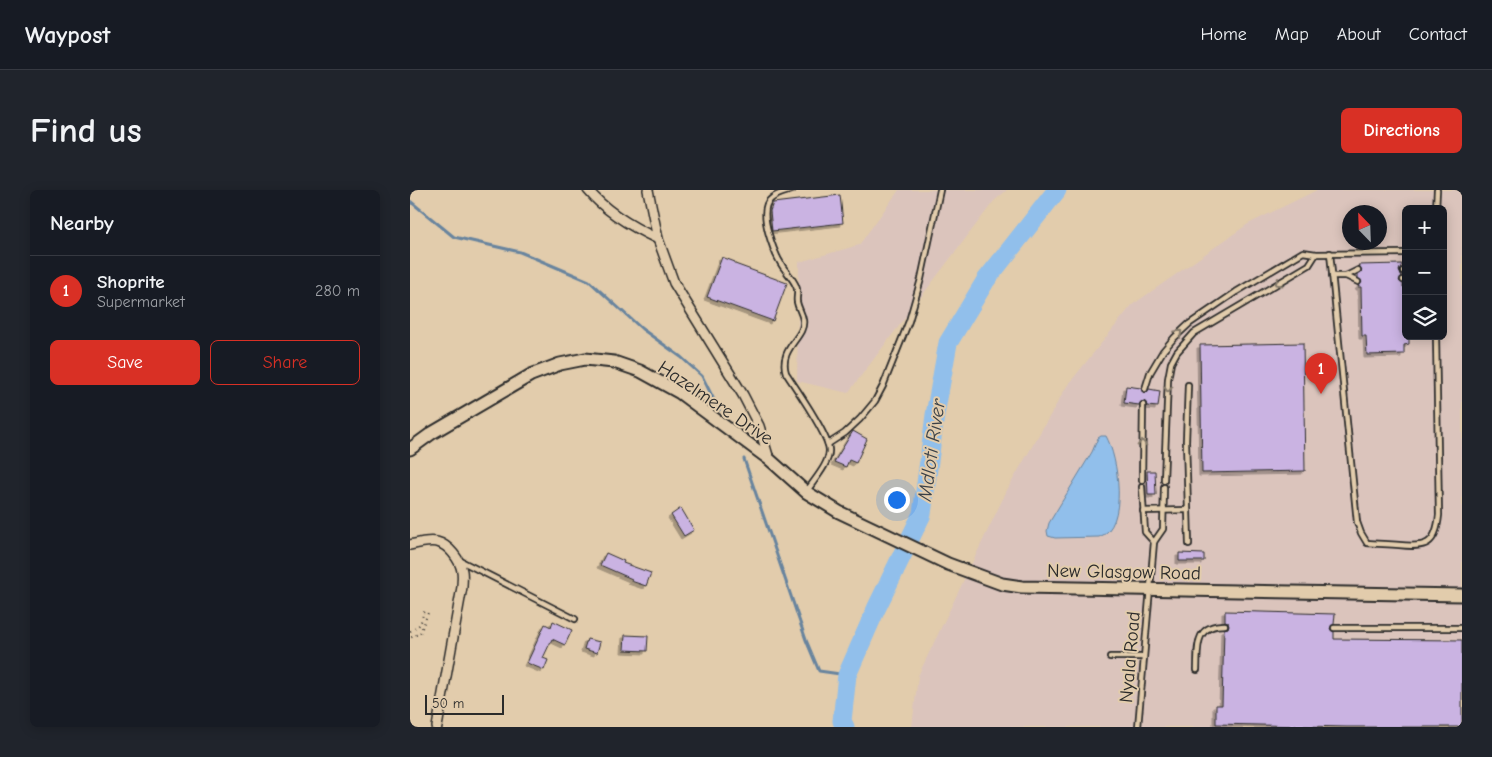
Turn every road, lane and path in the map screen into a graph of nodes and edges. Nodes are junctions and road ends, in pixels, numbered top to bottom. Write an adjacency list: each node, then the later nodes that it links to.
1 (588, 190): 7 (street)
2 (648, 190): 7 (street)
3 (792, 190): 19 (lane)
4 (940, 190): 19 (lane)
5 (1437, 190): 6 (lane)
6 (1436, 205)
7 (658, 239): 21 (street)
8 (1330, 253): 9 (lane); 10 (lane); 12 (lane)
9 (1402, 253)
10 (1316, 254): 17 (lane, one-way to 10); 23 (lane, one-way to 23)
11 (1358, 270): 13 (lane)
12 (1332, 276): 13 (lane); 15 (lane)
13 (1346, 276): 14 (lane)
14 (1358, 282)
15 (1436, 340)
16 (1188, 385): 27 (lane)
17 (1145, 388)
18 (1143, 405): 22 (lane, one-way to 18)
19 (828, 444): 26 (lane)
20 (410, 449): 21 (street, Hazelmere Drive)
21 (769, 459): 26 (street, Hazelmere Drive)
22 (1142, 480)
23 (1164, 480)
24 (1142, 487): 28 (lane)
25 (1164, 487): 29 (lane)
26 (806, 492): 34 (street, New Glasgow Road)
27 (1188, 510): 29 (lane); 31 (lane)
28 (1143, 511): 29 (lane); 30 (lane)
29 (1163, 511): 30 (lane)
30 (1154, 542): 34 (lane, Nyala Road)
31 (1189, 544)
32 (410, 545): 33 (street)
33 (456, 558): 36 (lane); 45 (street)
34 (1150, 589): 35 (street, New Glasgow Road); 43 (lane, Nyala Road)
35 (1462, 595)
36 (575, 619)
37 (1224, 626): 44 (lane)
38 (1334, 628): 39 (lane)
39 (1462, 628)
40 (410, 631): 41 (path)
41 (410, 638)
42 (1110, 657): 43 (lane)
43 (1144, 657): 46 (lane, Nyala Road)
44 (1197, 670)
45 (437, 727)
46 (1138, 727)

